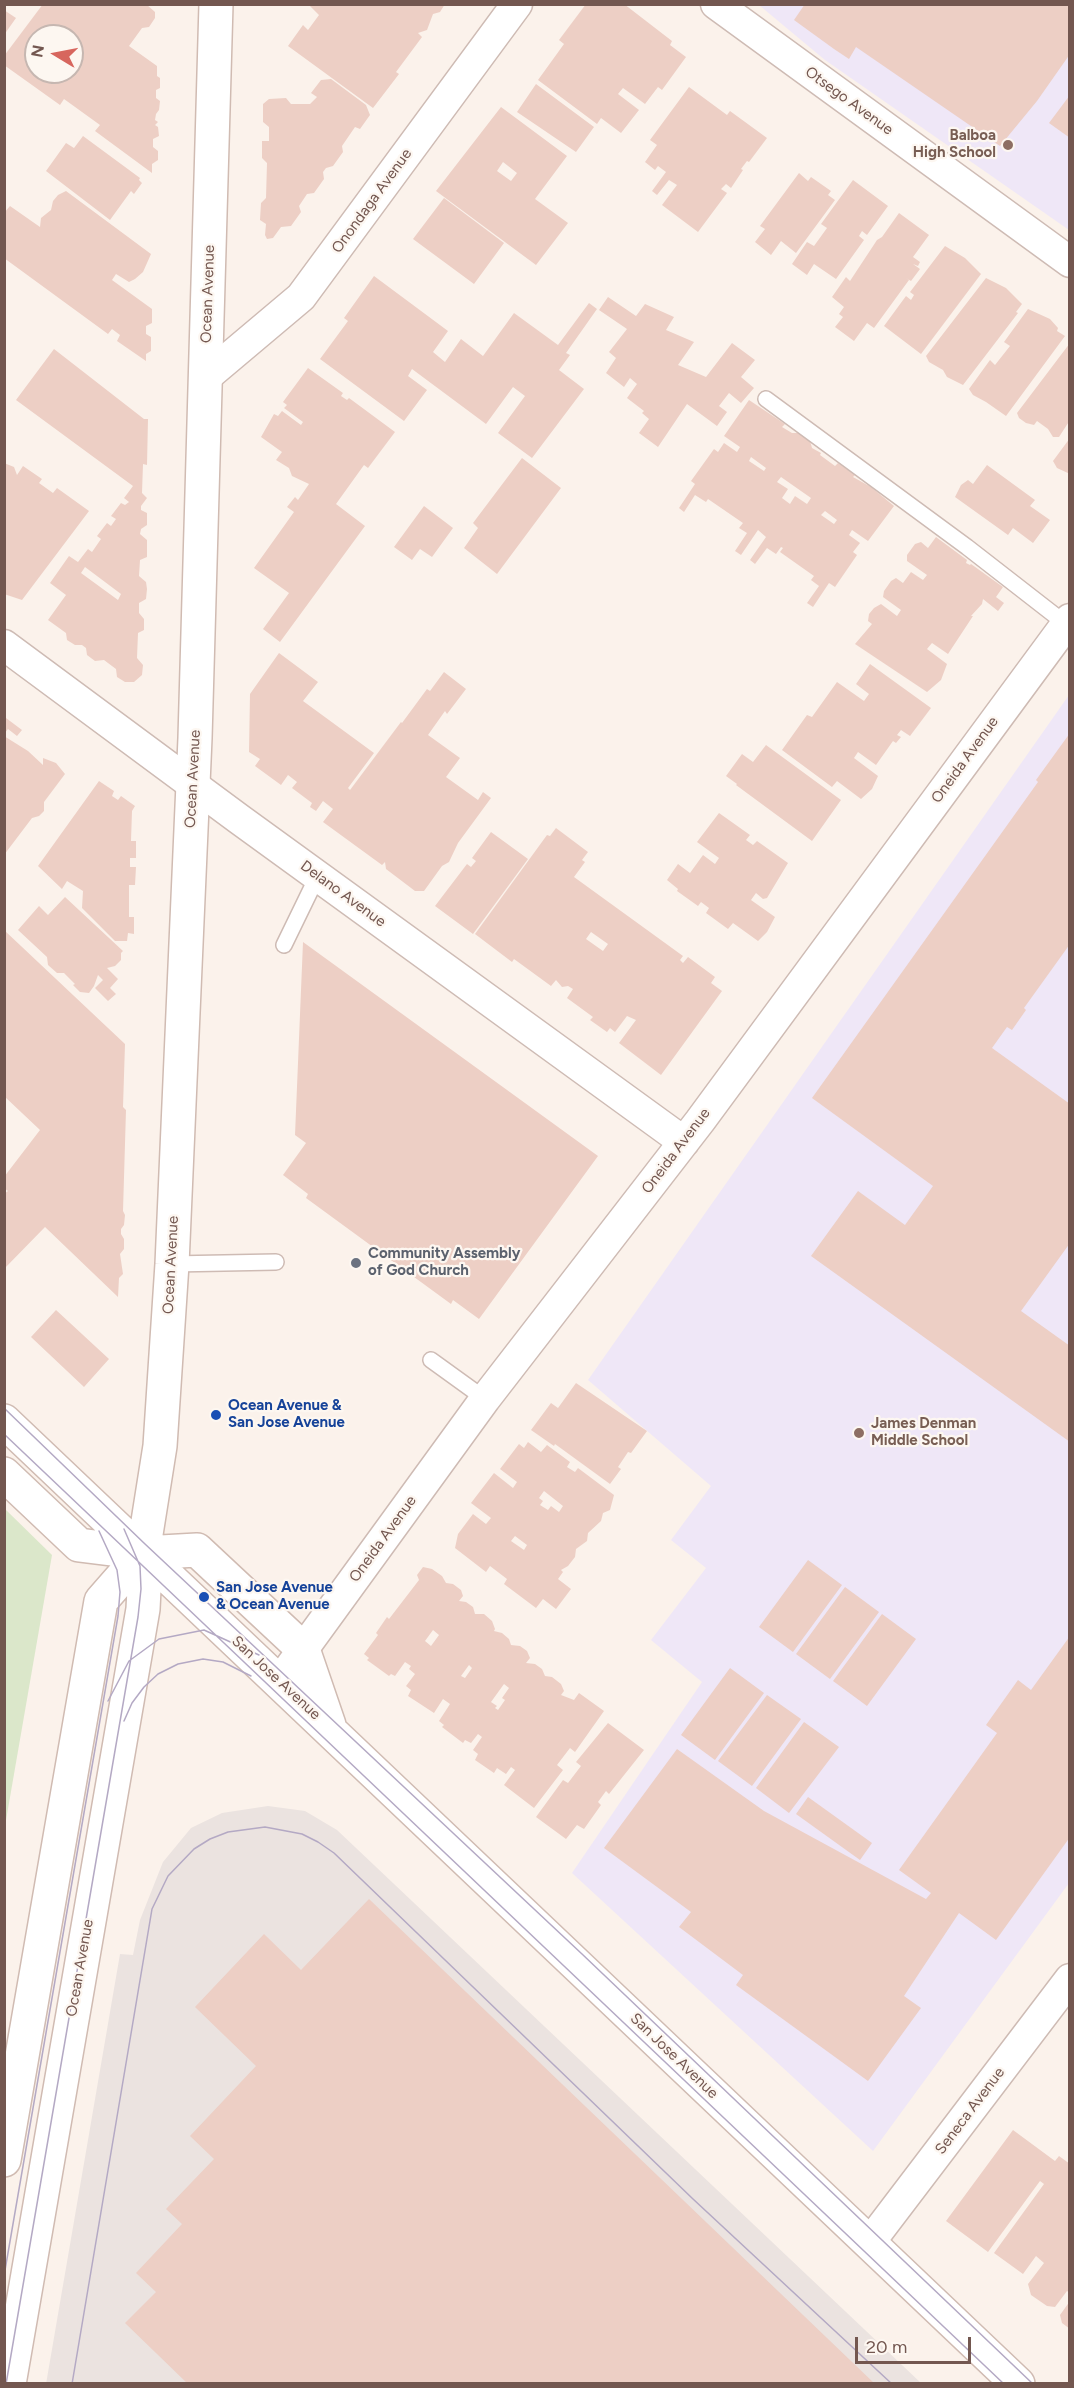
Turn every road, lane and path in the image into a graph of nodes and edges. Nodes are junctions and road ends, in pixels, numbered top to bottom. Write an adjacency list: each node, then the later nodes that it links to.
1 (216, 4): 5 (main road, Ocean Avenue)
2 (517, 4): 5 (street, Onondaga Avenue)
3 (716, 4): 4 (street, Otsego Avenue)
4 (1070, 262)
5 (206, 377): 9 (main road, Ocean Avenue)
6 (766, 399): 7 (lane)
7 (1068, 621): 12 (street, Oneida Avenue)
8 (4, 645): 9 (street, Delano Avenue)
9 (192, 783): 10 (street, Delano Avenue); 14 (main road, Ocean Avenue)
10 (318, 875): 11 (lane); 12 (street, Delano Avenue)
11 (284, 945)
12 (684, 1142): 16 (street, Oneida Avenue)
13 (276, 1262): 14 (lane)
14 (172, 1264): 19 (main road, Ocean Avenue)
15 (431, 1360): 16 (lane)
16 (485, 1399): 20 (street, Oneida Avenue)
17 (4, 1421): 19 (main road, San Jose Avenue)
18 (4, 1474): 19 (main road, San Jose Avenue)
19 (143, 1552): 20 (main road, San Jose Avenue); 21 (main road, San Jose Avenue); 24 (main road); 26 (main road, Ocean Avenue)
20 (303, 1649): 21 (street, Oneida Avenue); 22 (main road, San Jose Avenue)
21 (280, 1681): 22 (main road, San Jose Avenue)
22 (331, 1729): 25 (main road, San Jose Avenue)
23 (1070, 1979): 25 (street, Seneca Avenue)
24 (4, 2160)
25 (870, 2242): 27 (main road, San Jose Avenue)
26 (9, 2384)
27 (1018, 2384)

